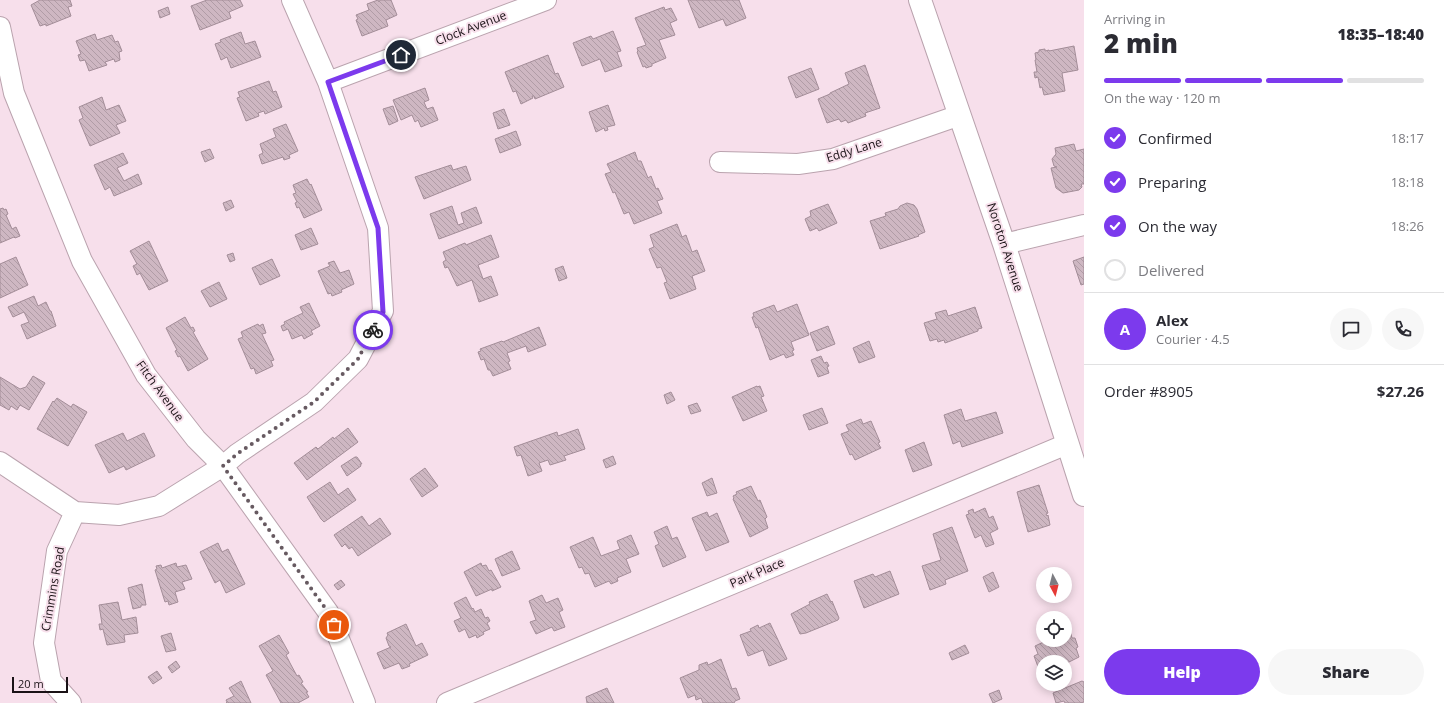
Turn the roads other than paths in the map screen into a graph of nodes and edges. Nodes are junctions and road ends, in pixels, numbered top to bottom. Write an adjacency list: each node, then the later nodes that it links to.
1 (292, 0): 5 (street)
2 (546, 0): 5 (street, Clock Avenue)
3 (920, 0): 6 (main road, Noroton Avenue)
4 (0, 27): 12 (street, Fitch Avenue)
5 (328, 82): 12 (street)
6 (960, 115): 7 (street, Eddy Lane); 9 (main road, Noroton Avenue)
7 (720, 162)
8 (1084, 225): 9 (street)
9 (1004, 244): 10 (main road, Noroton Avenue)
10 (1067, 444): 13 (main road, Noroton Avenue); 17 (street, Park Place)
11 (0, 462): 14 (street)
12 (223, 466): 14 (street); 16 (street, Fitch Avenue)
13 (1084, 495)
14 (75, 512): 15 (street, Crimmins Road)
15 (71, 703)
16 (365, 703)
17 (447, 703)

